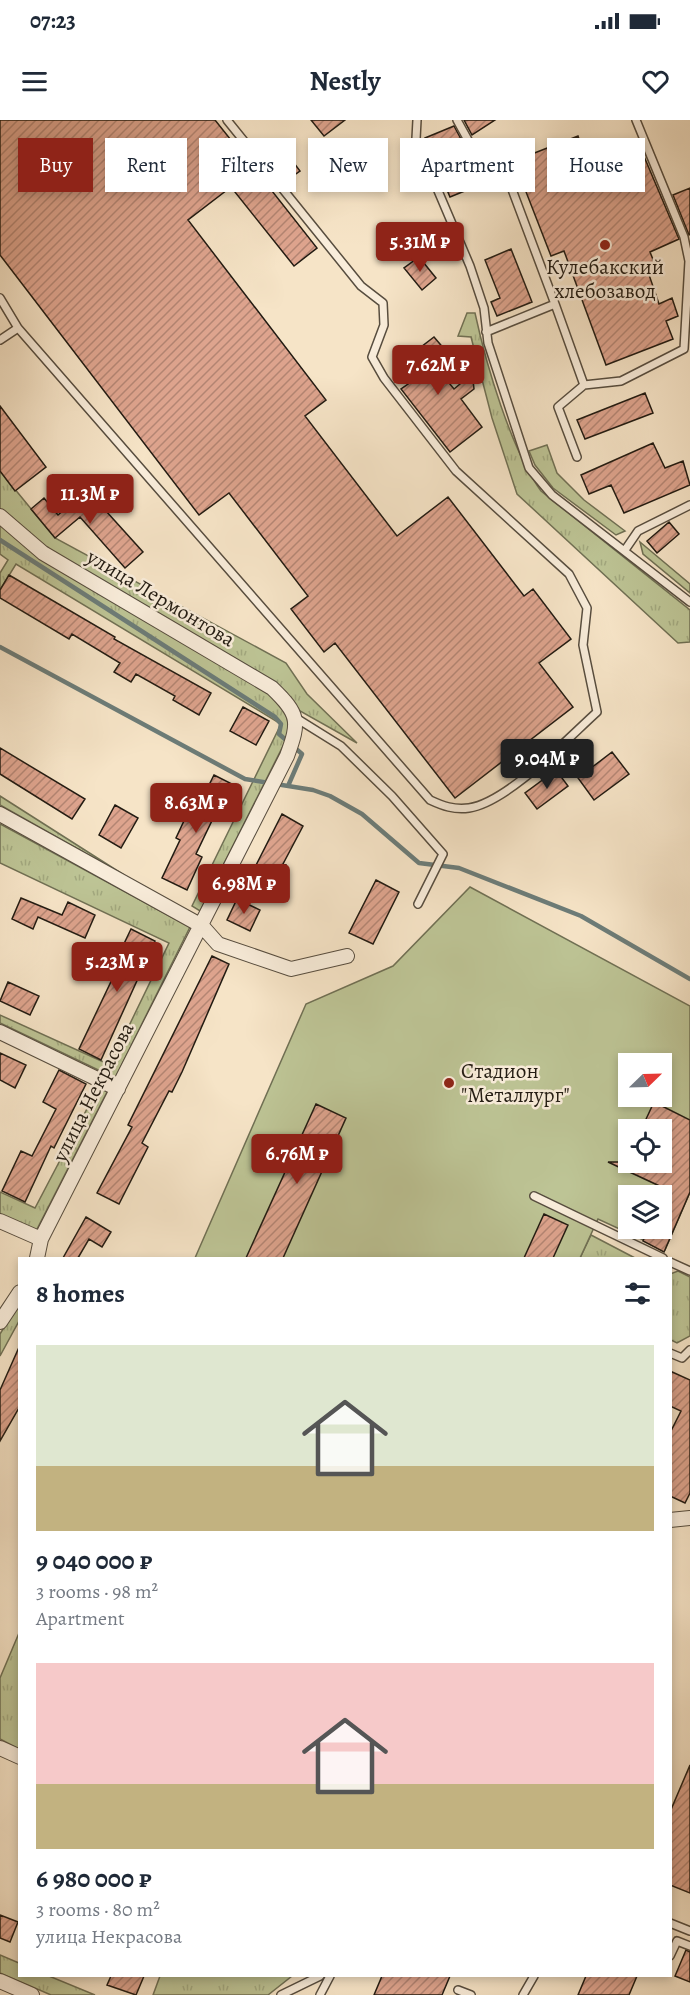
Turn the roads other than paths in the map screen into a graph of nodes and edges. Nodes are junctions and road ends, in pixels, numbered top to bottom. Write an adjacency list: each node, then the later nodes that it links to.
1 (227, 120): 7 (lane)
2 (417, 120): 8 (lane)
3 (458, 120): 6 (lane)
4 (636, 120): 10 (lane)
5 (0, 298): 7 (lane)
6 (555, 304): 8 (lane); 10 (lane)
7 (18, 328): 9 (lane)
8 (486, 332): 14 (lane)
9 (0, 340)
10 (584, 385): 11 (lane)
11 (577, 457)
12 (690, 505): 14 (lane)
13 (0, 516): 16 (street, улица Лермонтова)
14 (625, 550): 15 (lane)
15 (690, 602)
16 (296, 718): 18 (lane); 19 (street, улица Некрасова)
17 (0, 814): 19 (street)
18 (418, 904)
19 (202, 926): 20 (street); 22 (street, улица Некрасова)
20 (346, 957)
21 (0, 1032): 22 (street)
22 (118, 1089): 25 (street, улица Некрасова)
23 (534, 1196): 26 (lane)
24 (0, 1221): 25 (street)
25 (41, 1239): 27 (street, улица Некрасова)
26 (648, 1256)
27 (37, 1257)
28 (672, 1263): 29 (lane)
29 (690, 1271)
30 (18, 1295): 31 (street)
31 (0, 1322)
32 (690, 1350): 33 (lane)
33 (672, 1354)
34 (690, 1518): 35 (street)
35 (672, 1520)
36 (0, 1748): 37 (street)
37 (18, 1757)
38 (672, 1924): 39 (lane)
39 (690, 1932)
40 (690, 1946): 41 (lane)
41 (672, 1952)
42 (318, 1977): 48 (lane)
43 (329, 1977): 49 (lane)
44 (533, 1977): 51 (lane)
45 (0, 1981): 47 (street)
46 (458, 1990): 50 (lane)
47 (32, 1995)
48 (281, 1995)
49 (320, 1995)
50 (471, 1995)
51 (523, 1995)

